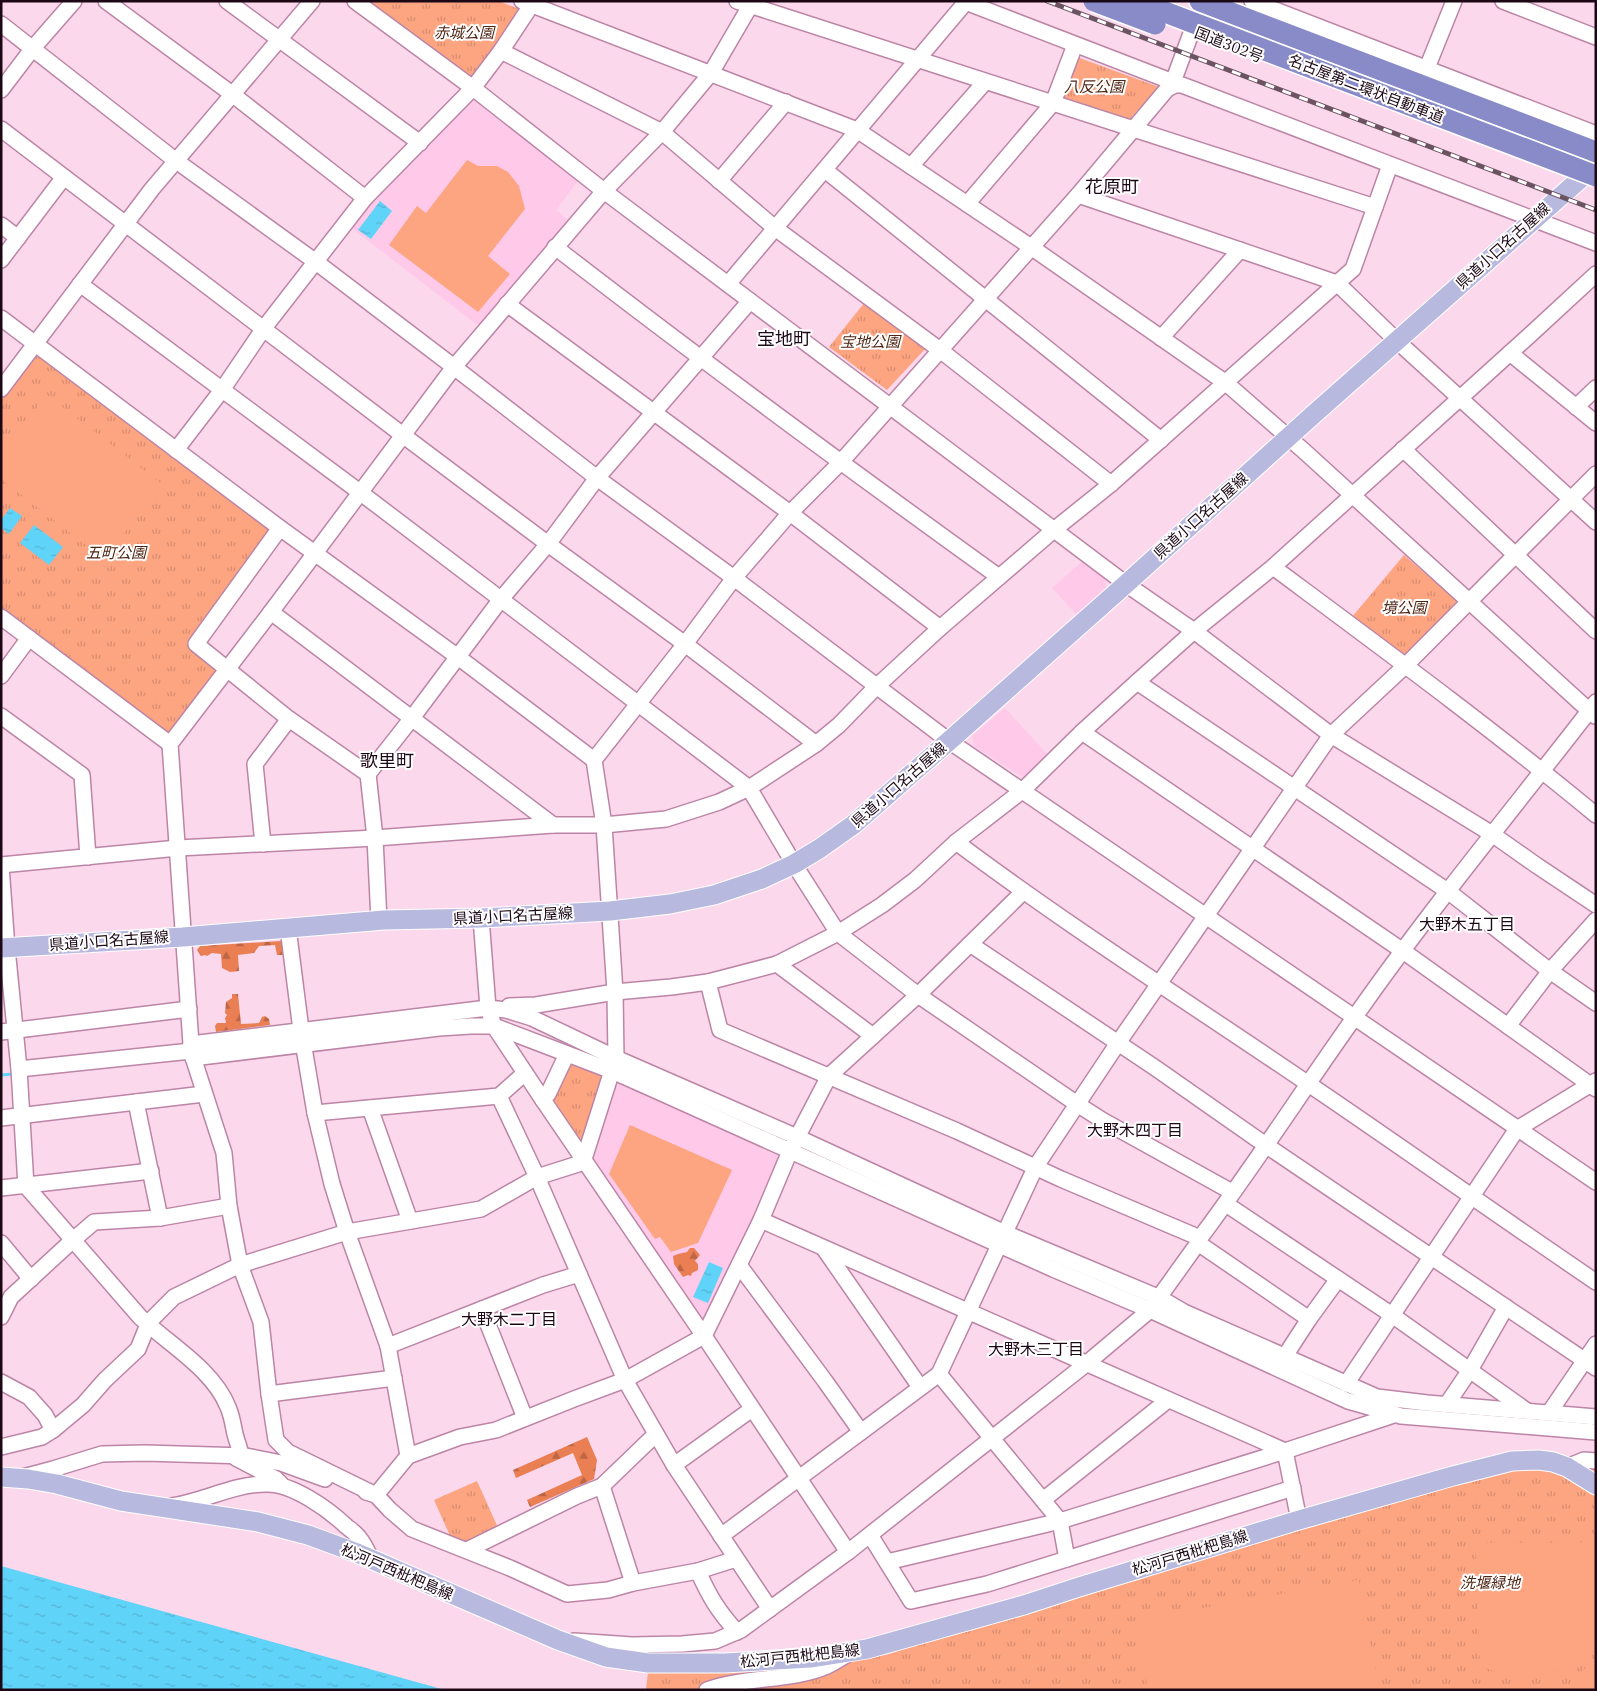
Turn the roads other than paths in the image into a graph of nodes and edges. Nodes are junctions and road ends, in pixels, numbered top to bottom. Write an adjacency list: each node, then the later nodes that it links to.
1 (74, 1): 22 (street)
2 (106, 1): 31 (street)
3 (227, 1): 20 (street)
4 (312, 1): 20 (street)
5 (356, 1): 29 (street)
6 (1094, 1): 41 (highway, bridge)
7 (1114, 1): 18 (highway, 国道302号)
8 (1136, 1): 41 (highway, 名古屋第二環状自動車道, bridge)
9 (1176, 1): 43 (highway, 名古屋第二環状自動車道)
10 (1454, 1): 25 (street)
11 (1503, 1): 19 (street)
12 (964, 2): 21 (street); 24 (street)
13 (1202, 2): 16 (highway, 国道302号); 18 (street)
14 (529, 3): 23 (street); 26 (street)
15 (747, 3): 24 (street); 26 (street)
16 (1252, 11): 25 (street); 40 (highway, 国道302号)
17 (1, 24): 22 (street)
18 (1192, 31): 28 (street); 48 (highway, 国道302号)
19 (1596, 37)
20 (280, 40): 31 (street); 39 (street)
21 (1075, 45): 28 (street); 33 (street)
22 (33, 48): 30 (street); 42 (street)
23 (501, 51): 29 (street); 37 (street)
24 (916, 60): 27 (street); 35 (street)
25 (1427, 68): 38 (street)
26 (711, 73): 32 (street); 37 (street)
27 (985, 82): 33 (street); 45 (street)
28 (1171, 85): 36 (street); 44 (street)
29 (473, 88): 39 (street); 50 (street)
30 (1, 90)
31 (232, 94): 42 (street); 52 (street)
32 (786, 102): 35 (street); 49 (street)
33 (1053, 103): 36 (street); 53 (street)
34 (1, 129): 47 (street)
35 (857, 130): 45 (street); 46 (street)
36 (1135, 130): 51 (street); 54 (street)
37 (662, 132): 49 (street); 50 (street)
38 (1596, 134)
39 (420, 143): 52 (street)
40 (1596, 152)
41 (1545, 156): 48 (highway, 名古屋第二環状自動車道, bridge)
42 (175, 160): 56 (street); 65 (street)
43 (1596, 164): 48 (main road, 県道小口名古屋線)
44 (1390, 165): 54 (street); 55 (street)
45 (911, 166): 53 (street)
46 (824, 170): 58 (street); 70 (street)
47 (64, 177): 56 (street); 59 (street)
48 (1590, 180): 55 (main road, 県道小口名古屋線)
49 (719, 181): 58 (street)
50 (604, 191): 61 (street); 69 (street)
51 (1078, 195): 62 (street); 63 (street)
52 (365, 198): 65 (street)
53 (966, 204): 62 (street)
54 (1375, 208): 67 (street)
55 (1534, 219): 60 (street); 76 (main road, 県道小口名古屋線)
56 (126, 223): 68 (street); 74 (street)
57 (1, 225): 59 (street)
58 (775, 228): 69 (street); 78 (street)
59 (18, 238): 64 (street)
60 (1596, 243)
61 (554, 247): 72 (street); 80 (street)
62 (1031, 247): 70 (street); 75 (street)
63 (1240, 250): 67 (street); 75 (street)
64 (1, 260)
65 (316, 262): 74 (street); 81 (street)
66 (1596, 274): 79 (street)
67 (1337, 283): 76 (street); 82 (street)
68 (80, 284): 77 (street); 85 (street)
69 (728, 284): 71 (street)
70 (985, 299): 78 (street); 93 (street)
71 (750, 301): 80 (street); 87 (street)
72 (507, 304): 81 (street); 89 (street)
73 (1, 318): 77 (street)
74 (264, 328): 85 (street); 91 (street)
75 (1162, 338): 82 (street)
76 (1397, 341): 86 (street); 92 (main road, 県道小口名古屋線)
77 (36, 344): 84 (street); 95 (street)
78 (940, 350): 87 (street); 99 (street)
79 (1510, 353): 86 (street); 88 (street)
80 (700, 359): 89 (street); 96 (street)
81 (454, 367): 91 (street); 98 (street)
82 (1226, 383): 92 (street); 93 (street)
83 (1596, 388): 88 (street)
84 (1, 390)
85 (222, 390): 95 (street); 100 (street)
86 (1461, 398): 94 (street); 102 (street)
87 (890, 406): 96 (street); 106 (street)
88 (1576, 408): 90 (street)
89 (654, 413): 98 (street); 103 (street)
90 (1596, 424)
91 (404, 436): 100 (street); 107 (street)
92 (1288, 438): 101 (street); 113 (main road, 県道小口名古屋線)
93 (1161, 440): 99 (street)
94 (1403, 449): 101 (street); 109 (street)
95 (176, 450): 105 (street)
96 (840, 463): 103 (street); 111 (street)
97 (1596, 474): 102 (street)
98 (597, 478): 107 (street); 112 (street)
99 (1111, 484): 106 (street)
100 (361, 493): 108 (street); 114 (street)
101 (1352, 495): 110 (street); 115 (street)
102 (1571, 499): 104 (street); 109 (street)
103 (790, 513): 112 (street); 118 (street)
104 (1596, 522)
105 (280, 528): 108 (street); 125 (street)
106 (1055, 529): 111 (street); 113 (street)
107 (548, 544): 114 (street); 122 (street)
108 (315, 553): 116 (street); 123 (street)
109 (1515, 556): 115 (street); 120 (street)
110 (1273, 567): 119 (street); 124 (street)
111 (999, 577): 118 (street)
112 (734, 578): 122 (street); 128 (street)
113 (1126, 584): 119 (street); 136 (main road, 県道小口名古屋線)
114 (501, 600): 123 (street); 129 (street)
115 (1469, 602): 124 (street); 130 (street)
116 (271, 612): 125 (street); 132 (street)
117 (1, 617): 121 (street)
118 (940, 628): 128 (street)
119 (1194, 631): 127 (street); 135 (street)
120 (1596, 631)
121 (29, 638): 126 (street); 137 (street)
122 (685, 644): 129 (street); 138 (street)
123 (458, 657): 132 (street); 139 (street)
124 (1405, 666): 135 (street); 140 (street)
125 (227, 670): 133 (street); 137 (street)
126 (1, 676)
127 (1137, 682): 134 (street); 143 (street)
128 (877, 686): 136 (street); 138 (street)
129 (640, 704): 139 (street); 142 (street)
130 (1594, 710): 140 (street)
131 (1, 716): 154 (street)
132 (412, 718): 141 (street); 146 (street)
133 (290, 720): 141 (street); 151 (street)
134 (1082, 732): 144 (street); 153 (street)
135 (1332, 734): 143 (street); 148 (street)
136 (949, 741): 144 (street); 155 (main road, 県道小口名古屋線)
137 (170, 744): 152 (street)
138 (816, 744): 142 (street)
139 (594, 760): 147 (street)
140 (1542, 771): 145 (street); 148 (street)
141 (368, 774): 149 (street)
142 (749, 788): 147 (street); 155 (street)
143 (1295, 789): 153 (street); 158 (street)
144 (1022, 791): 150 (street); 161 (street)
145 (1596, 815)
146 (554, 825): 147 (street); 149 (street)
147 (604, 825): 160 (street)
148 (1492, 834): 158 (street); 159 (street)
149 (374, 838): 151 (street); 164 (street)
150 (956, 842): 157 (street); 166 (street)
151 (263, 844): 152 (street)
152 (178, 848): 154 (street); 167 (street)
153 (1254, 848): 161 (street); 170 (street)
154 (88, 857): 156 (street)
155 (794, 864): 160 (main road, 県道小口名古屋線); 166 (street)
156 (1, 865): 169 (street)
157 (1023, 892): 168 (street); 174 (street)
158 (1449, 892): 170 (street); 172 (street)
159 (1596, 905)
160 (610, 911): 162 (main road, 県道小口名古屋線); 175 (street)
161 (1205, 917): 174 (street); 180 (street)
162 (481, 918): 164 (main road, 県道小口名古屋線); 179 (street)
163 (1596, 920): 172 (street)
164 (379, 921): 165 (main road, 県道小口名古屋線)
165 (288, 928): 167 (main road, 県道小口名古屋線); 185 (street)
166 (838, 933): 171 (street); 176 (street)
167 (183, 937): 169 (main road, 県道小口名古屋線); 178 (street)
168 (970, 944): 176 (street); 186 (street)
169 (4, 948): 183 (street)
170 (1403, 950): 180 (street); 182 (street)
171 (777, 964): 173 (street); 184 (street)
172 (1550, 972): 177 (street); 182 (street)
173 (708, 982): 175 (street); 192 (street)
174 (1159, 984): 186 (street); 193 (street)
175 (615, 992): 179 (street); 189 (street)
176 (918, 995): 184 (street); 199 (street)
177 (1596, 1003)
178 (189, 1008): 183 (street); 187 (street)
179 (488, 1008): 181 (street); 185 (street); 189 (street)
180 (1354, 1017): 193 (street); 204 (street)
181 (494, 1026): 185 (street); 188 (street); 191 (street)
182 (1508, 1026): 194 (street)
183 (8, 1032): 190 (street)
184 (873, 1036): 192 (street)
185 (302, 1037): 187 (street); 201 (street)
186 (1118, 1044): 199 (street); 206 (street)
187 (192, 1051): 190 (street); 195 (street)
188 (567, 1054): 189 (street); 197 (street)
189 (614, 1064): 205 (street); 207 (street); 208 (street)
190 (19, 1069): 202 (street)
191 (526, 1073): 196 (street); 197 (street)
192 (829, 1076): 205 (street); 209 (street)
193 (1309, 1084): 206 (street); 215 (street)
194 (1594, 1085): 204 (street)
195 (204, 1094): 198 (street); 217 (street)
196 (500, 1096): 200 (street); 211 (street)
197 (543, 1100): 208 (street)
198 (136, 1102): 202 (street); 210 (street)
199 (1077, 1104): 209 (street); 216 (street)
200 (370, 1108): 201 (street); 220 (street)
201 (315, 1113): 221 (street)
202 (22, 1115): 203 (street); 213 (street)
203 (1, 1118)
204 (1517, 1129): 212 (street); 215 (street)
205 (798, 1137): 207 (street); 222 (street)
206 (1267, 1146): 216 (street); 227 (street)
207 (790, 1151): 219 (street); 222 (street)
208 (584, 1159): 211 (street); 243 (street)
209 (1036, 1166): 222 (street); 224 (street)
210 (150, 1171): 213 (street); 218 (street)
211 (537, 1177): 220 (street); 230 (street)
212 (1596, 1182)
213 (26, 1186): 214 (street); 223 (street)
214 (1, 1188)
215 (1471, 1196): 227 (street); 233 (street)
216 (1229, 1198): 224 (street); 232 (street)
217 (229, 1206): 218 (street); 228 (street)
218 (160, 1218): 223 (street)
219 (761, 1220): 226 (street); 229 (street)
220 (410, 1221): 221 (street)
221 (347, 1232): 228 (street); 245 (street)
222 (1002, 1239): 234 (street); 237 (street); 238 (street)
223 (73, 1240): 231 (street); 242 (street)
224 (1199, 1241): 234 (street); 241 (street)
225 (1, 1243): 231 (street)
226 (824, 1248): 238 (street); 255 (street)
227 (1432, 1258): 235 (street); 240 (street)
228 (240, 1265): 242 (street); 256 (street)
229 (739, 1265): 243 (street); 266 (street)
230 (579, 1274): 236 (street); 252 (street)
231 (31, 1279): 239 (street)
232 (1338, 1279): 240 (street); 241 (street)
233 (1596, 1282)
234 (1160, 1298): 237 (street); 246 (street)
235 (1506, 1308): 248 (street); 249 (street)
236 (482, 1309): 245 (street); 264 (street)
237 (1150, 1310): 247 (street); 262 (street)
238 (968, 1312): 247 (street); 250 (street)
239 (2, 1314)
240 (1392, 1315): 249 (street); 254 (street)
241 (1308, 1319): 246 (street)
242 (148, 1325): 265 (street); 272 (street)
243 (704, 1336): 252 (street); 259 (street)
244 (1596, 1344): 248 (street)
245 (388, 1346): 251 (street)
246 (1285, 1356): 254 (street)
247 (1086, 1364): 257 (street); 269 (street)
248 (1590, 1365): 261 (street)
249 (1470, 1370): 258 (street); 260 (street)
250 (939, 1374): 255 (street); 269 (street)
251 (394, 1378): 256 (street); 273 (street)
252 (625, 1380): 264 (street); 268 (street)
253 (1, 1382): 265 (street)
254 (1346, 1384): 258 (street)
255 (920, 1387): 266 (street)
256 (269, 1394): 283 (street)
257 (1168, 1400): 271 (street); 284 (street)
258 (1447, 1404): 260 (street)
259 (752, 1408): 275 (street); 278 (street)
260 (1528, 1411): 261 (street)
261 (1549, 1413): 263 (street)
262 (1395, 1415): 267 (street); 271 (street)
263 (1596, 1417)
264 (525, 1418): 273 (street)
265 (53, 1430): 270 (street)
266 (861, 1432): 278 (street)
267 (1596, 1432)
268 (656, 1434): 275 (street); 280 (street)
269 (992, 1438): 284 (street); 288 (street)
270 (1, 1447)
271 (1284, 1452): 282 (street); 287 (street)
272 (237, 1456): 277 (street); 281 (street); 283 (street)
273 (408, 1456): 283 (street)
274 (1596, 1461): 276 (street)
275 (674, 1465): 289 (street)
276 (1568, 1467): 279 (main road, 松河戸西枇杷島線); 286 (main road, 松河戸西枇杷島線)
277 (9, 1477): 285 (main road, 松河戸西枇杷島線)
278 (799, 1479): 289 (street); 291 (street)
279 (1596, 1485)
280 (602, 1486): 290 (street); 297 (street)
281 (286, 1488): 285 (street); 292 (street)
282 (1293, 1488): 286 (street); 294 (street)
283 (376, 1495): 290 (street)
284 (1043, 1500): 287 (street)
285 (166, 1507): 292 (main road, 松河戸西枇杷島線)
286 (1299, 1520): 301 (main road, 松河戸西枇杷島線)
287 (1060, 1521): 294 (street); 295 (street)
288 (870, 1535): 291 (street); 295 (street)
289 (720, 1536): 293 (street)
290 (466, 1550): 297 (street)
291 (848, 1552): 298 (street)
292 (371, 1559): 300 (main road, 松河戸西枇杷島線)
293 (736, 1559): 296 (street); 298 (street)
294 (1067, 1559): 295 (street)
295 (887, 1562)
296 (698, 1571): 297 (street); 299 (street)
297 (633, 1584)
298 (770, 1609): 299 (street)
299 (737, 1632): 300 (street)
300 (558, 1640): 301 (main road, 松河戸西枇杷島線)
301 (854, 1651): 302 (street)
302 (707, 1690)

